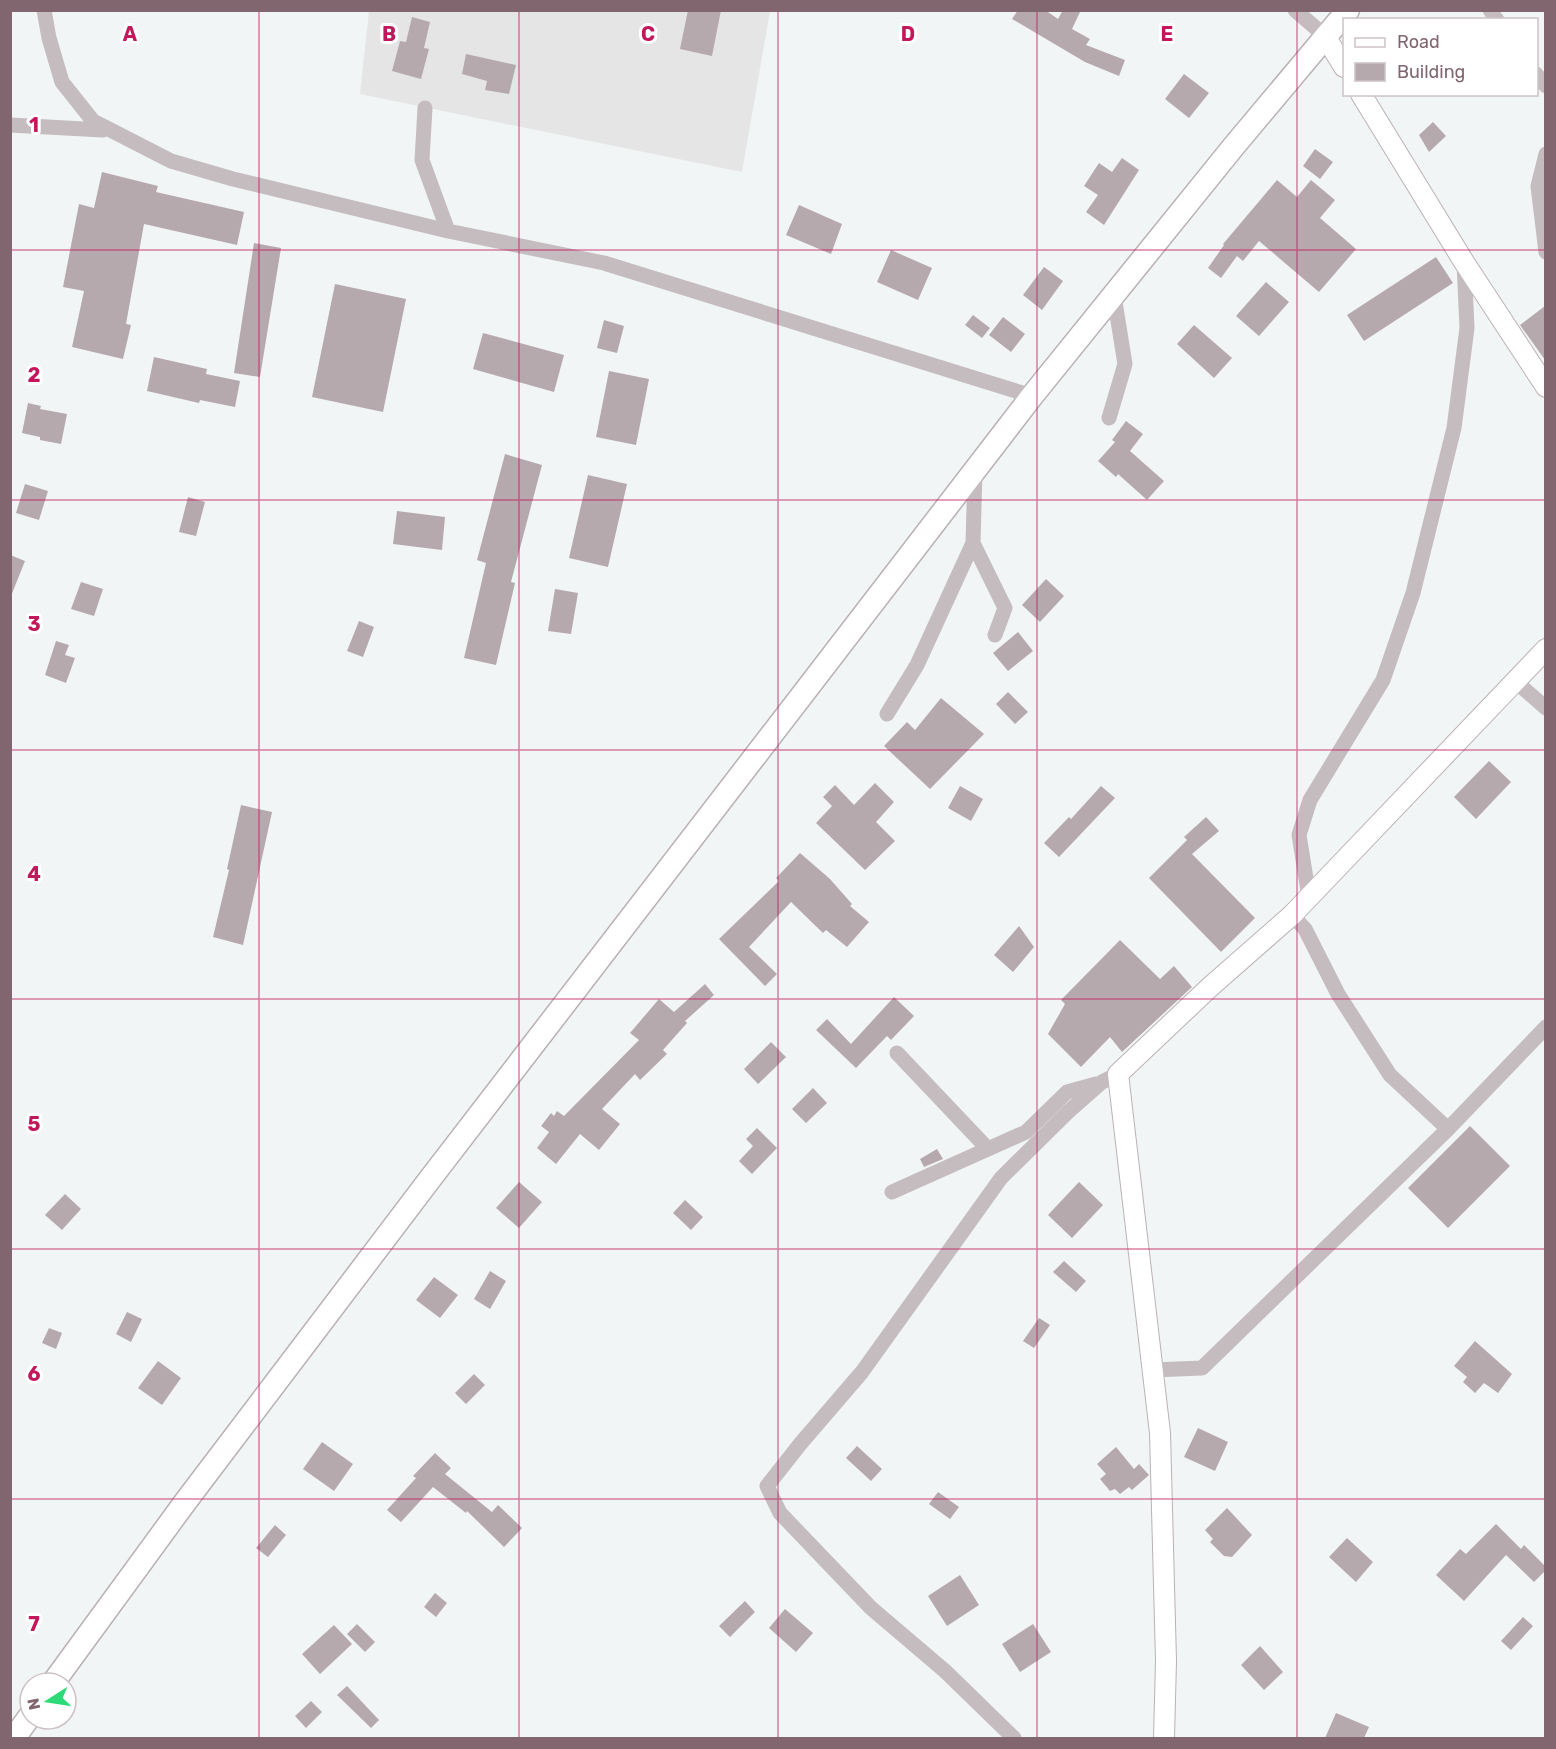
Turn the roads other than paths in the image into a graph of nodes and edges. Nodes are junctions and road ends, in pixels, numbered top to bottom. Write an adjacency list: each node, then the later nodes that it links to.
1 (44, 10): 9 (street)
2 (1295, 10): 4 (street)
3 (1348, 10): 4 (main road)
4 (1325, 36): 5 (street); 14 (main road)
5 (1343, 65)
6 (1362, 96): 13 (street)
7 (425, 108): 11 (street)
8 (10, 125): 9 (street)
9 (110, 130): 11 (street)
10 (1545, 154): 12 (street)
11 (448, 231): 16 (street)
12 (1545, 252)
13 (1464, 262): 15 (street); 25 (street)
14 (1114, 296): 16 (main road); 17 (street)
15 (1545, 387)
16 (1032, 396): 18 (main road)
17 (1109, 418)
18 (975, 470): 19 (street); 34 (main road)
19 (973, 543): 20 (street); 24 (street)
20 (995, 635)
21 (1545, 649): 22 (street)
22 (1515, 681): 23 (street); 25 (street)
23 (1545, 708)
24 (886, 714)
25 (1309, 897): 26 (street)
26 (1292, 915): 29 (street); 30 (street)
27 (1545, 1027): 30 (street)
28 (897, 1053): 31 (street)
29 (1110, 1078): 31 (street); 33 (street); 35 (street)
30 (1448, 1129): 33 (street)
31 (988, 1149): 32 (street)
32 (892, 1192)
33 (1152, 1370): 36 (street)
34 (62, 1671)
35 (1014, 1738)
36 (1164, 1738)

